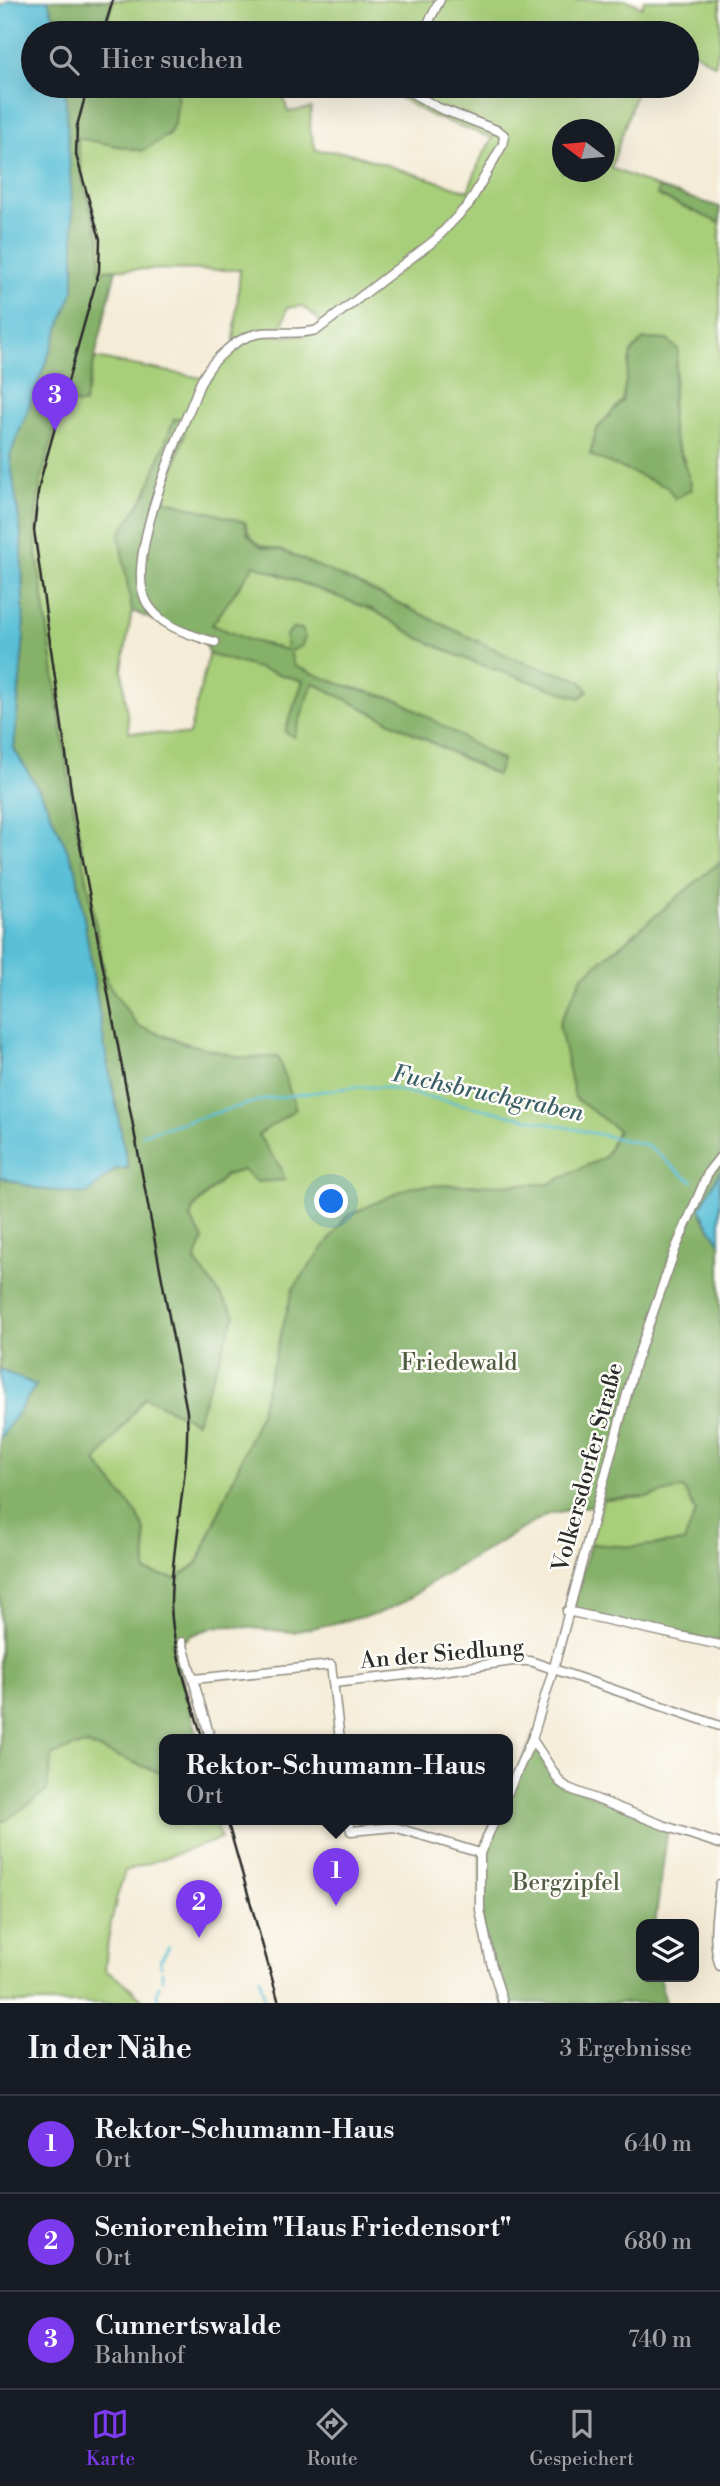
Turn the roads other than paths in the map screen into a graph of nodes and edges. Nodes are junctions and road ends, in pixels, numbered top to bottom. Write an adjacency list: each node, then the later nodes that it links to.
1 (440, 0): 2 (street)
2 (429, 21)
3 (420, 98): 4 (street)
4 (215, 642)
5 (720, 1157): 6 (street, Volkersdorfer Straße)
6 (568, 1611): 8 (street); 9 (street, Volkersdorfer Straße)
7 (182, 1642): 10 (street)
8 (720, 1645)
9 (554, 1667): 11 (street, An der Siedlung); 12 (street, An der Siedlung); 15 (street, Volkersdorfer Straße)
10 (194, 1679): 11 (street, An der Siedlung); 13 (street)
11 (334, 1683): 14 (street, An der Siedlung)
12 (720, 1726)
13 (209, 1734)
14 (339, 1734)
15 (532, 1738): 16 (street, Volkersdorfer Straße); 19 (street)
16 (513, 1782)
17 (349, 1825): 20 (street)
18 (493, 1825): 20 (street)
19 (720, 1844)
20 (480, 1853): 23 (street)
21 (720, 1884): 22 (street)
22 (720, 1966)
23 (503, 2003)

